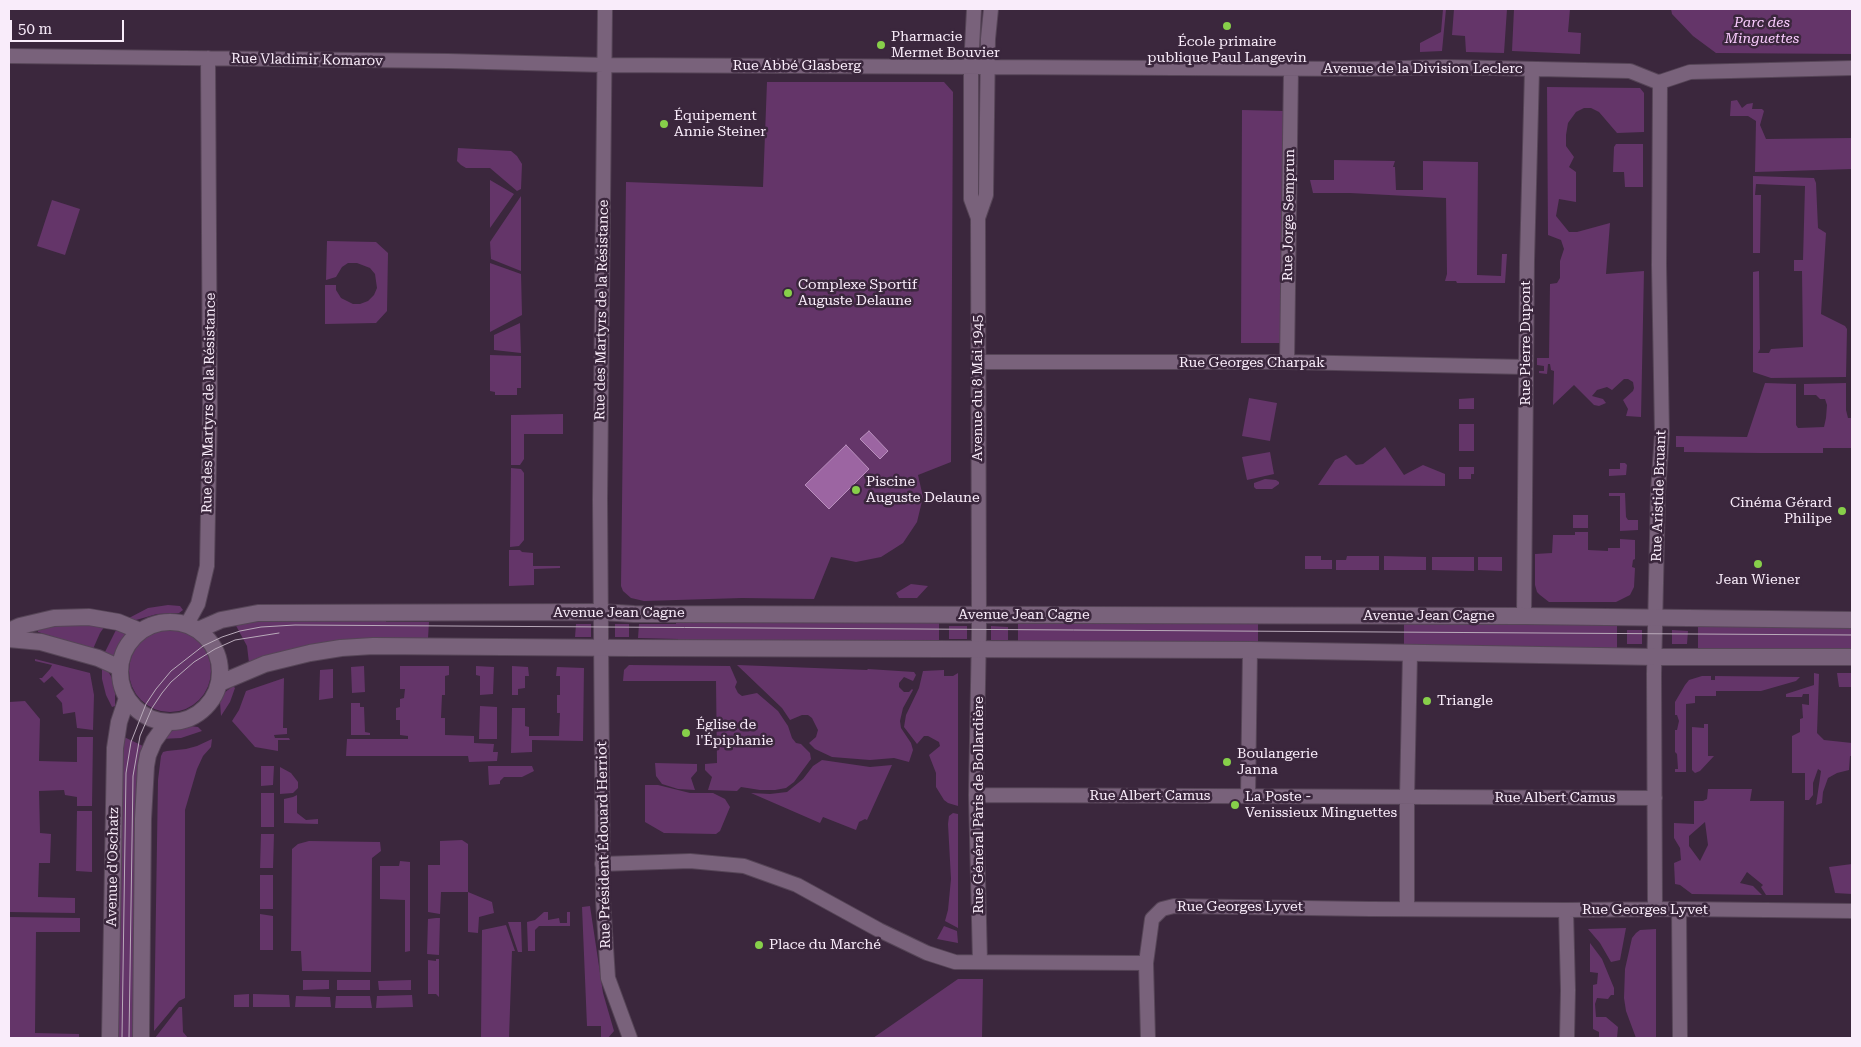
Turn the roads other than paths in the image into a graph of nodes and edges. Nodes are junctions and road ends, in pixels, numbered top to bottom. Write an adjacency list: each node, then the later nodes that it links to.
1 (605, 9): 6 (street, Rue des Martyrs de la Résistance)
2 (974, 9): 7 (street, Avenue du 8 Mai 1945)
3 (991, 9): 8 (street, Avenue du 8 Mai 1945)
4 (9, 56): 5 (street, Rue Vladimir Komarov)
5 (208, 58): 6 (street, Rue Vladimir Komarov); 22 (street, Rue des Martyrs de la Résistance)
6 (604, 65): 7 (street, Rue Abbé Glasberg); 17 (street, Rue des Martyrs de la Résistance)
7 (972, 67): 8 (street, Rue Abbé Glasberg); 13 (street, Avenue du 8 Mai 1945)
8 (989, 67): 10 (street, Avenue de la Division Leclerc); 13 (street, Avenue du 8 Mai 1945)
9 (1852, 68): 12 (street)
10 (1291, 69): 11 (street, Avenue de la Division Leclerc); 15 (street, Rue Jorge Semprun)
11 (1532, 70): 12 (street, Avenue de la Division Leclerc); 16 (street, Rue Pierre Dupont)
12 (1660, 82): 20 (street, Rue Aristide Bruant)
13 (978, 218): 14 (street, Avenue du 8 Mai 1945)
14 (979, 362): 15 (street, Rue Georges Charpak); 18 (street, Avenue du 8 Mai 1945)
15 (1287, 362): 16 (street, Rue Georges Charpak)
16 (1526, 367): 19 (street, Rue Pierre Dupont)
17 (600, 612): 18 (street, Avenue Jean Cagne); 22 (street, Avenue Jean Cagne); 26 (street, Rue des Martyrs de la Résistance)
18 (979, 614): 19 (street, Avenue Jean Cagne); 27 (street, Avenue du 8 Mai 1945)
19 (1524, 616): 20 (street, Avenue Jean Cagne)
20 (1656, 618): 21 (street, Avenue Jean Cagne); 30 (street, Rue Aristide Bruant)
21 (1852, 620)
22 (193, 627): 24 (street); 33 (street)
23 (9, 631): 24 (street)
24 (140, 632): 32 (street)
25 (9, 639): 32 (street)
26 (601, 648): 27 (street); 33 (street); 40 (street, Rue Président Édouard Herriot)
27 (979, 649): 28 (street); 36 (street, Rue Général Pâris de Bollardière)
28 (1250, 650): 29 (street); 37 (street)
29 (1410, 654): 30 (street); 38 (street)
30 (1656, 657): 31 (street); 39 (street, Rue Aristide Bruant)
31 (1852, 657)
32 (120, 668): 34 (street)
33 (220, 683): 35 (street)
34 (127, 698): 35 (street); 48 (street, Avenue d'Oschatz)
35 (167, 724): 49 (street)
36 (976, 795): 37 (street, Rue Albert Camus); 46 (street, Rue Général Pâris de Bollardière)
37 (1248, 797): 38 (street, Rue Albert Camus)
38 (1407, 798): 39 (street, Rue Albert Camus); 41 (street)
39 (1655, 798): 42 (street, Rue Aristide Bruant)
40 (602, 864): 46 (street); 50 (street, Rue Président Édouard Herriot)
41 (1407, 909): 44 (street, Rue Georges Lyvet); 47 (street, Rue Georges Lyvet)
42 (1655, 909): 43 (street, Rue Georges Lyvet); 44 (street, Rue Georges Lyvet)
43 (1679, 909): 45 (street, Rue Georges Lyvet); 53 (street)
44 (1566, 910): 52 (street)
45 (1852, 911)
46 (980, 962): 47 (street)
47 (1146, 963): 51 (street)
48 (110, 1038)
49 (141, 1038)
50 (630, 1038)
51 (1148, 1038)
52 (1567, 1038)
53 (1680, 1038)

